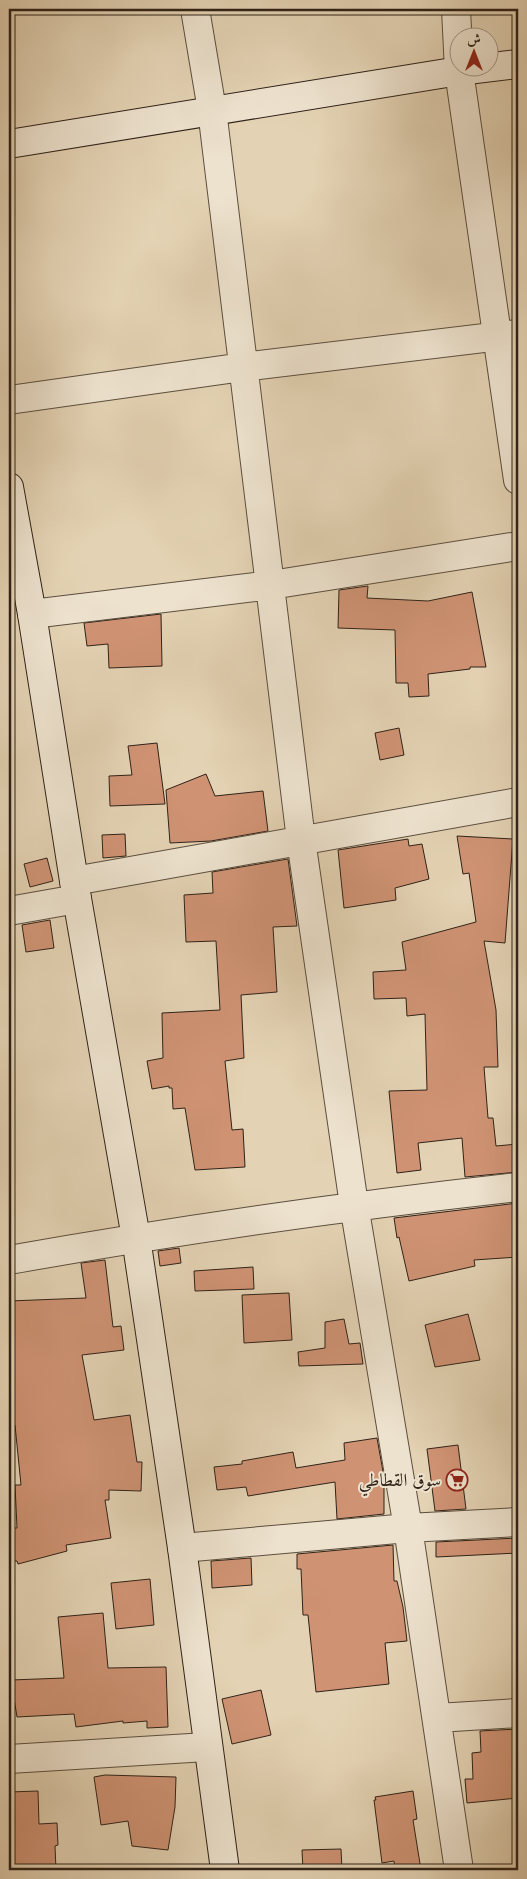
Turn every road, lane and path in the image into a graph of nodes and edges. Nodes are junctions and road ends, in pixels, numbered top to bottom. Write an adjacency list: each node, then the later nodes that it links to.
1 (195, 9): 8 (street)
2 (456, 9): 3 (street)
3 (457, 28)
4 (518, 64): 5 (street)
5 (500, 66)
6 (450, 72): 8 (street)
7 (460, 78): 10 (street)
8 (212, 110): 9 (street); 11 (street)
9 (9, 144)
10 (508, 336): 11 (street); 13 (street)
11 (243, 367): 12 (street); 16 (street)
12 (9, 400)
13 (518, 480)
14 (9, 487): 17 (street)
15 (518, 546): 16 (street)
16 (271, 585): 17 (street); 19 (street)
17 (32, 614): 20 (street)
18 (518, 802): 19 (street)
19 (301, 840): 20 (street); 23 (street)
20 (75, 890): 21 (street); 24 (street)
21 (9, 910)
22 (518, 1187): 23 (street)
23 (354, 1205): 24 (street); 27 (street)
24 (136, 1238): 25 (street); 28 (street)
25 (9, 1260)
26 (518, 1522): 27 (street)
27 (408, 1528): 28 (street); 30 (street)
28 (182, 1548): 31 (street)
29 (518, 1713): 30 (street)
30 (437, 1718): 34 (street)
31 (207, 1747): 32 (street); 33 (street)
32 (9, 1759)
33 (225, 1870)
34 (459, 1870)

